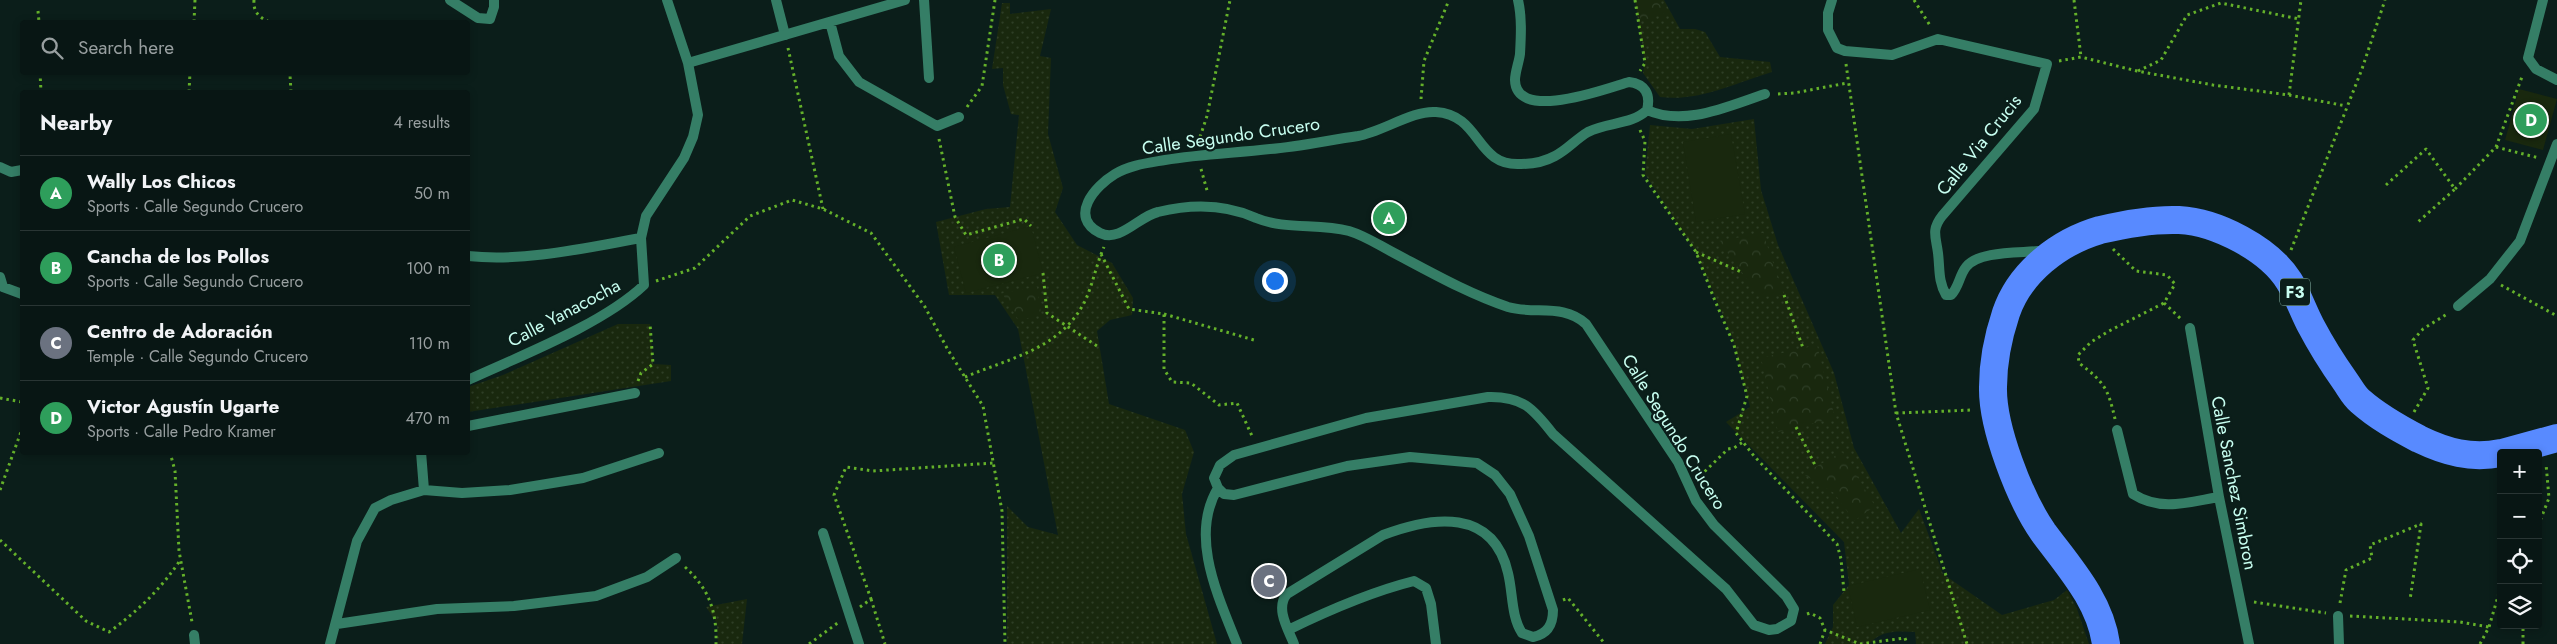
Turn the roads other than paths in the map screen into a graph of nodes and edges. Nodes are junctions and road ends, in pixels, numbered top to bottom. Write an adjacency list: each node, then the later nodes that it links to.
1 (450, 0): 2 (street)
2 (494, 0)
3 (668, 0): 12 (street, Calle Yanacocha)
4 (776, 0): 11 (street)
5 (905, 0): 10 (street)
6 (924, 0): 13 (street)
7 (1518, 0): 16 (street)
8 (1832, 0): 23 (street, Calle Via Crucis)
9 (2544, 0): 14 (street)
10 (830, 22): 11 (street); 17 (street)
11 (785, 35): 12 (street)
12 (688, 63): 21 (street, Calle Yanacocha)
13 (928, 78)
14 (2557, 80)
15 (1765, 94): 16 (street)
16 (1647, 110): 37 (street, Calle Segundo Crucero)
17 (959, 117)
18 (2557, 144): 26 (street)
19 (0, 167): 20 (street)
20 (20, 170)
21 (641, 238): 22 (street); 28 (street, Calle Yanacocha)
22 (470, 256)
23 (2046, 258): 35 (highway, F3); 50 (highway, F3)
24 (1, 285): 25 (street)
25 (20, 293)
26 (2458, 306)
27 (2190, 328): 39 (street, Calle Sanchez Simbron)
28 (470, 379)
29 (634, 393): 30 (street)
30 (470, 426)
31 (2117, 430): 39 (street)
32 (2550, 440): 33 (highway, F3)
33 (2516, 449)
34 (659, 453): 38 (street)
35 (2497, 454)
36 (421, 455): 38 (street)
37 (1218, 488): 44 (street); 47 (street)
38 (424, 490): 43 (street)
39 (2219, 497): 51 (street, Calle Sanchez Simbron)
40 (823, 533): 46 (street)
41 (676, 558): 43 (street)
42 (2338, 616): 52 (street)
43 (337, 624): 45 (street)
44 (1288, 630): 48 (street); 49 (street)
45 (330, 644)
46 (859, 644)
47 (1237, 644)
48 (1294, 644)
49 (1436, 644)
50 (2106, 644)
51 (2249, 644)
52 (2339, 644)

